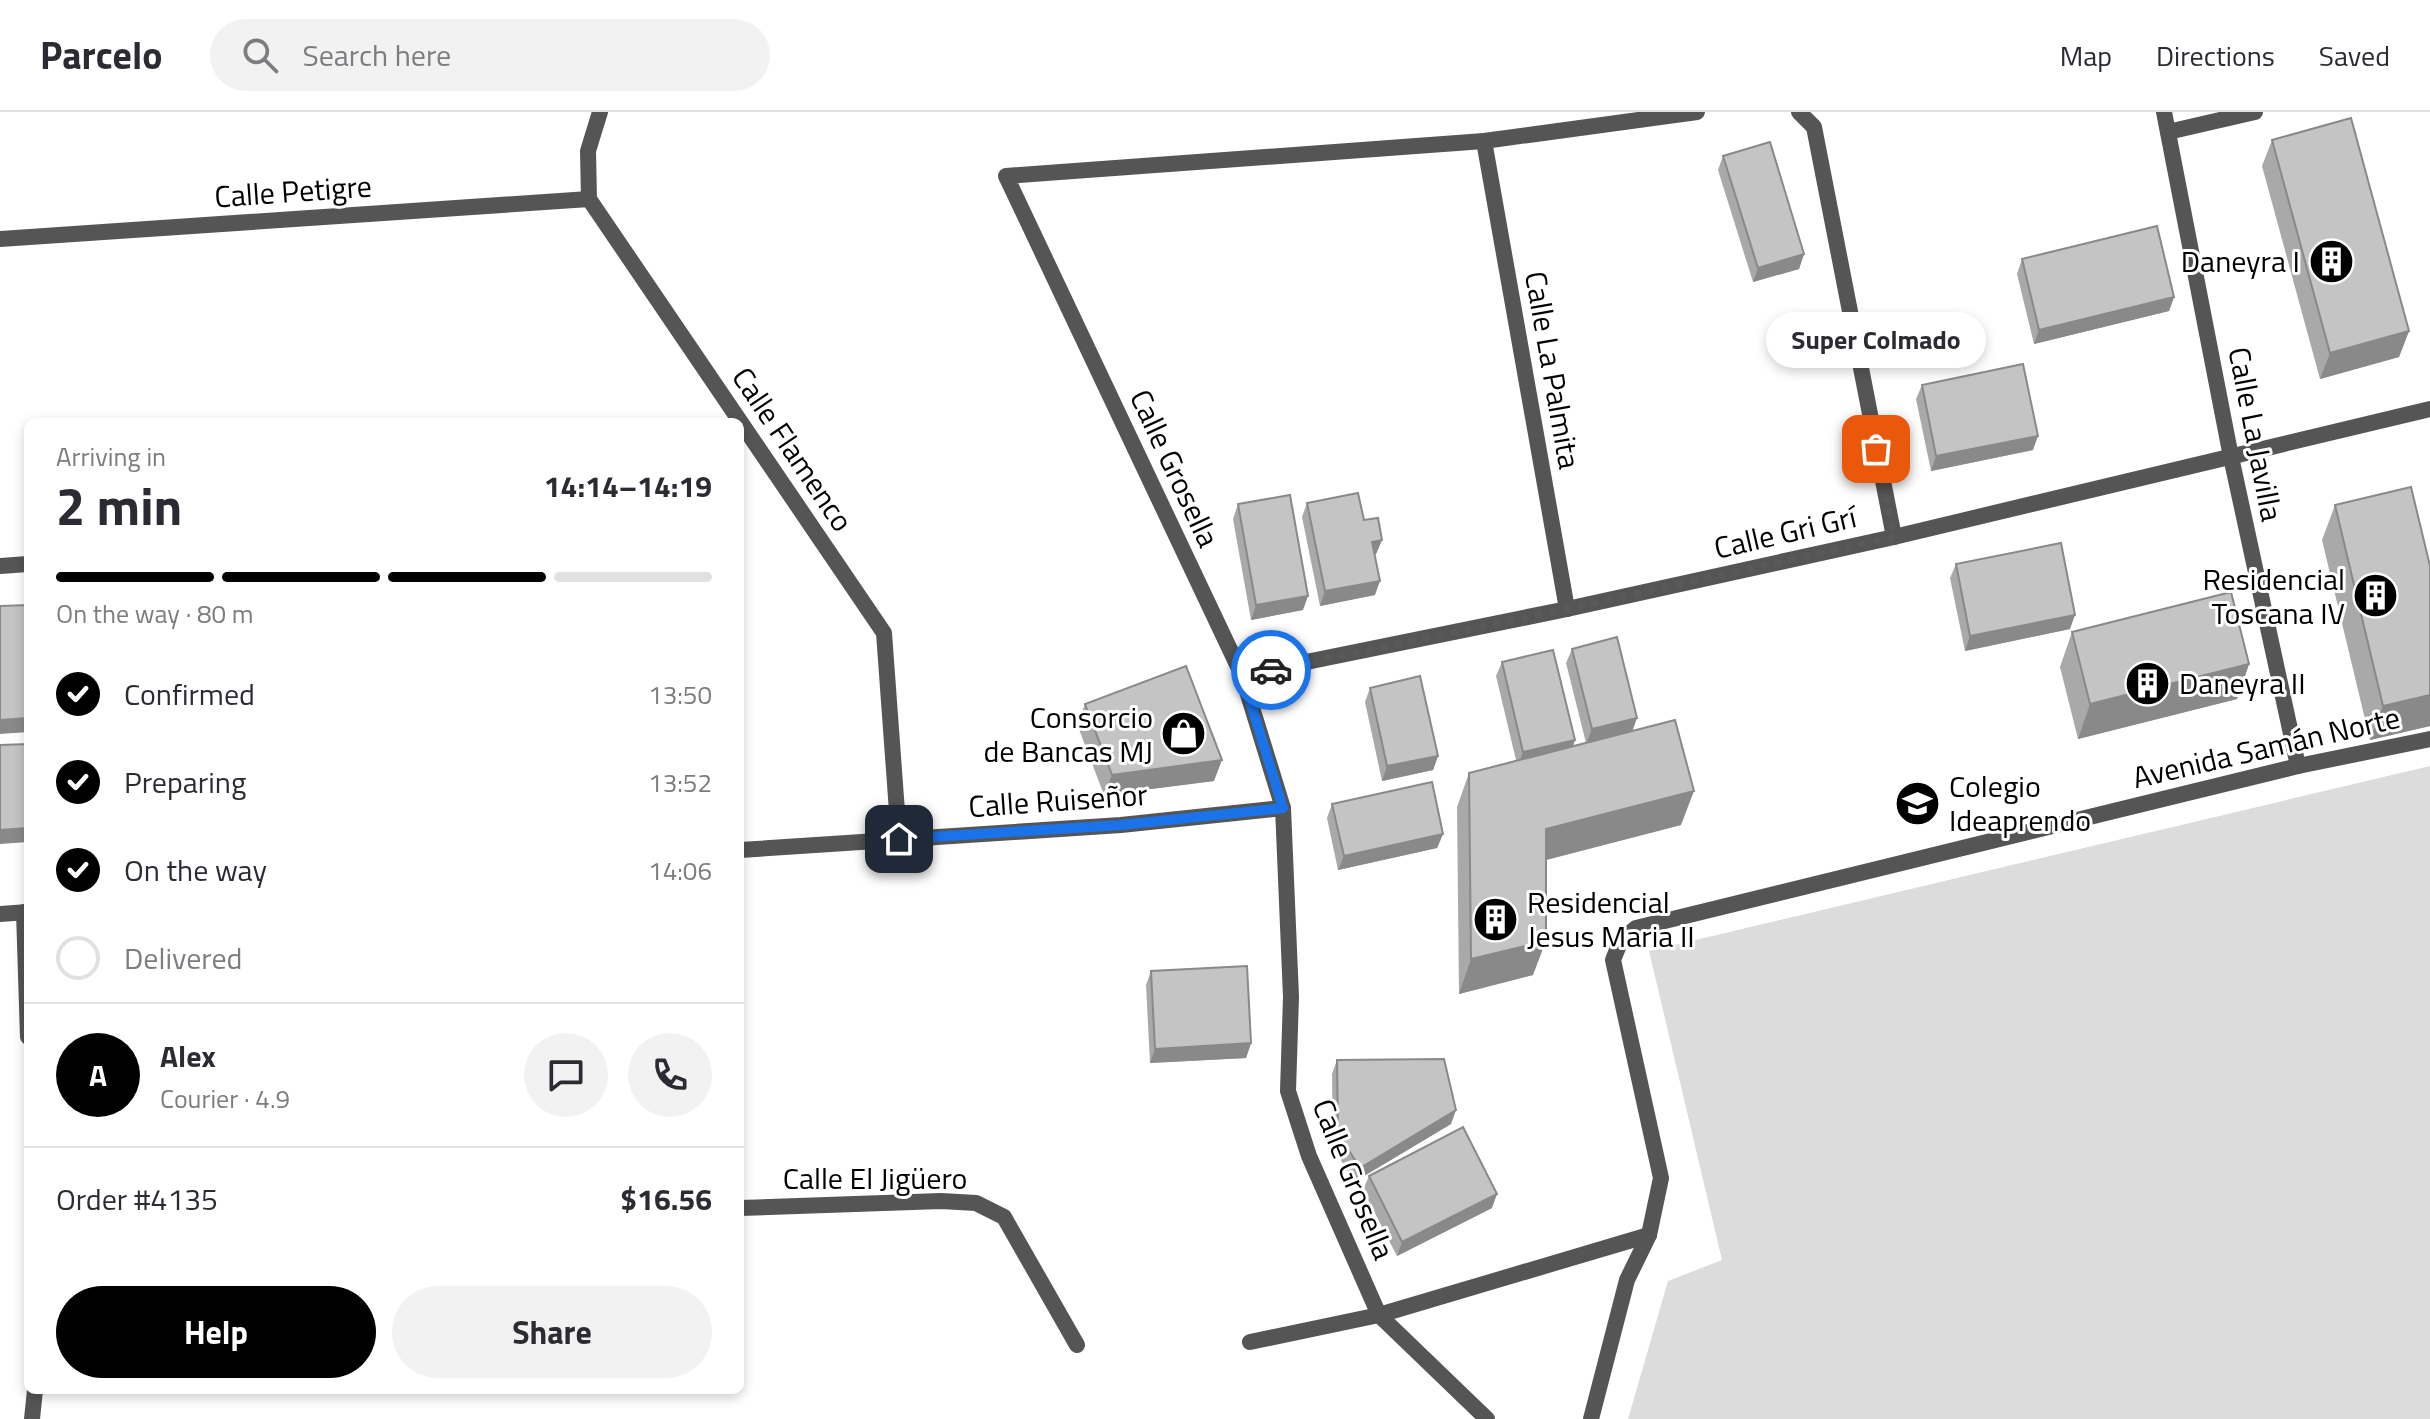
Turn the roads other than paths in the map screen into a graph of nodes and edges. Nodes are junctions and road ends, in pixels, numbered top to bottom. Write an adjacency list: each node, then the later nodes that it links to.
1 (600, 112): 8 (street)
2 (1697, 112): 7 (street, Calle Grosella)
3 (1799, 112): 14 (street)
4 (2164, 112): 6 (street, Calle La Javilla)
5 (2255, 112): 6 (street)
6 (2168, 132): 13 (street, Calle La Javilla)
7 (1484, 141): 17 (street, Calle La Palmita); 18 (street, Calle Grosella)
8 (589, 199): 9 (street, Calle Petigre); 11 (street, Calle Flamenco)
9 (0, 239)
10 (2430, 409): 13 (street, Calle Gri Grí)
11 (738, 418)
12 (744, 427): 22 (street, Calle Flamenco)
13 (2231, 457): 14 (street, Calle Gri Grí); 20 (street, Calle La Javilla)
14 (1894, 537): 17 (street, Calle Gri Grí)
15 (24, 564): 16 (street)
16 (0, 566)
17 (1567, 609): 18 (street, Calle Gri Grí)
18 (1242, 675): 21 (street, Calle Grosella)
19 (2430, 739): 20 (street, Avenida Samán Norte)
20 (2298, 766): 27 (street, Avenida Samán Norte)
21 (1283, 808): 22 (street, Calle Ruiseñor); 28 (street, Calle Grosella)
22 (899, 839): 23 (street, Calle Ruiseñor)
23 (744, 850)
24 (24, 912): 25 (street)
25 (0, 914)
26 (744, 1208): 30 (street, Calle El Jigüero)
27 (1649, 1235): 28 (street); 34 (street, Avenida Samán Norte)
28 (1379, 1315): 29 (street); 33 (street, Calle Grosella)
29 (1250, 1342)
30 (1077, 1345)
31 (35, 1394): 32 (street)
32 (32, 1419)
33 (1487, 1419)
34 (1591, 1419)

